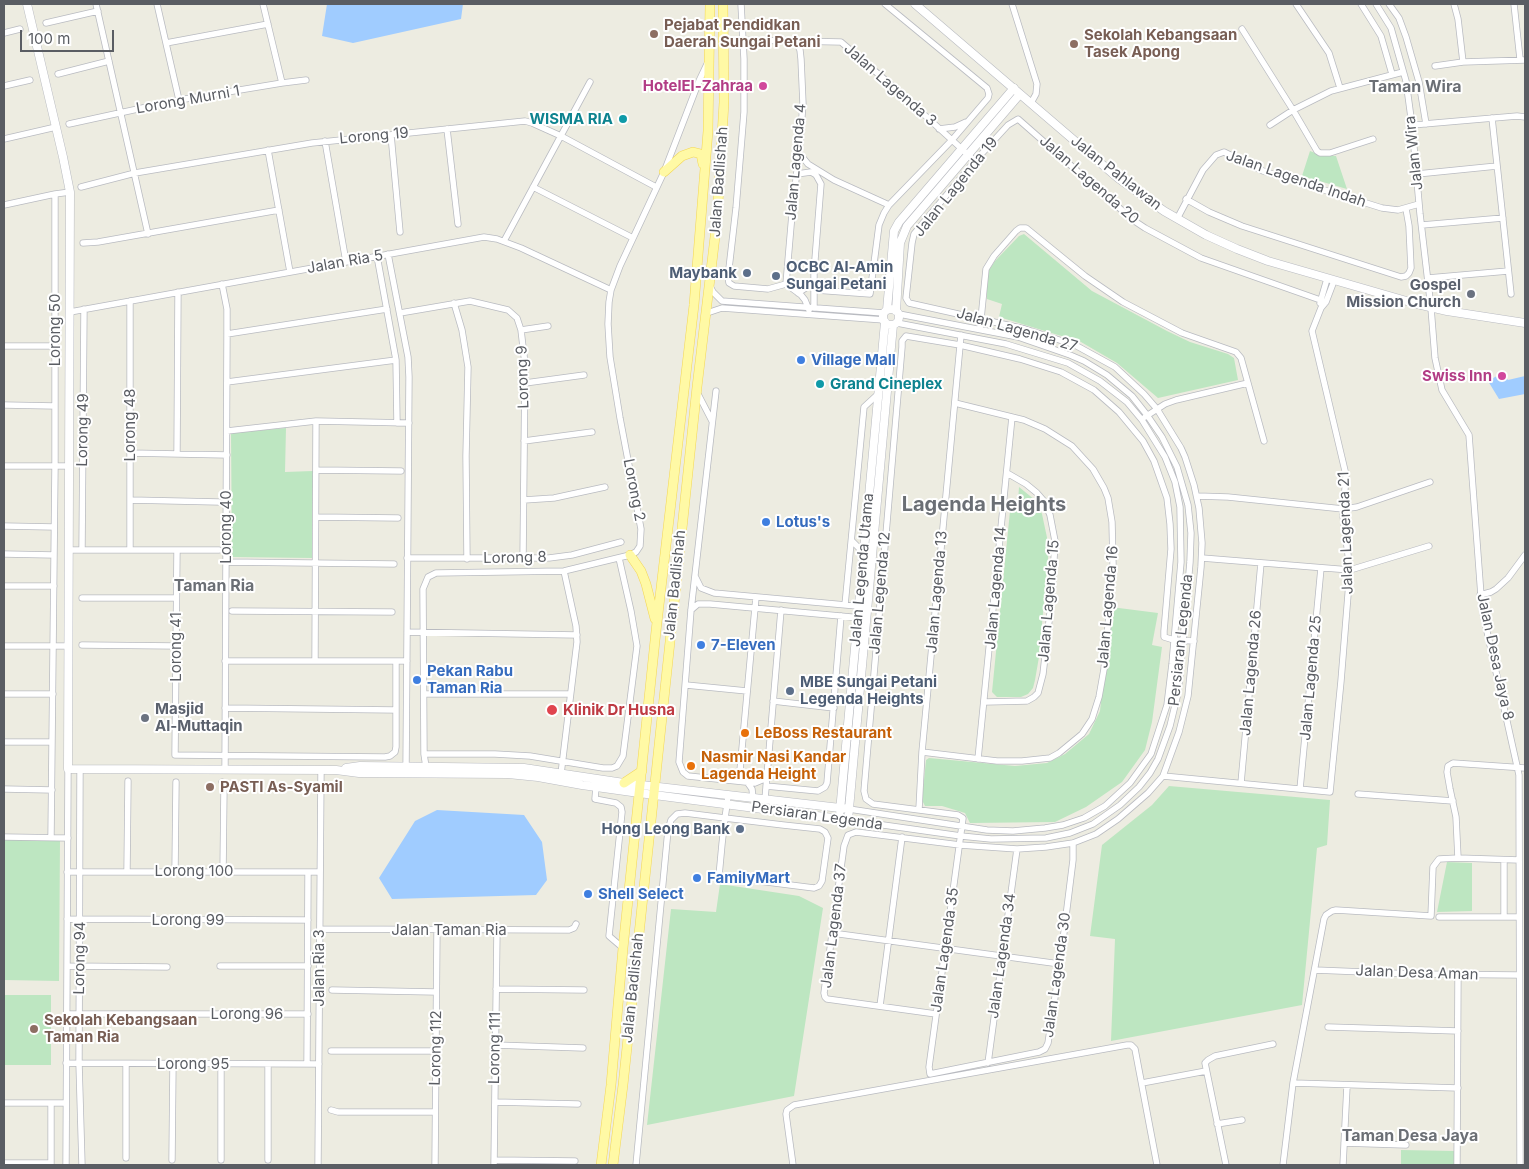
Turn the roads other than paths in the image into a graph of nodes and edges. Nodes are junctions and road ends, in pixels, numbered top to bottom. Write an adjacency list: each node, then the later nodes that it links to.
1 (27, 4): 54 (street)
2 (96, 4): 17 (street, Lorong Murni 1)
3 (157, 4): 25 (street)
4 (263, 4): 19 (street)
5 (710, 4): 26 (main road, Jalan Badlishah)
6 (723, 4): 105 (main road, Jalan Badlishah)
7 (741, 4): 23 (street)
8 (885, 4): 49 (street)
9 (915, 4): 39 (street, Jalan Pahlawan)
10 (1012, 4): 43 (street)
11 (1296, 4): 40 (street)
12 (1361, 4): 33 (street)
13 (1376, 4): 31 (street, Jalan Wira)
14 (1389, 4): 51 (street, Jalan Wira)
15 (1454, 4): 29 (street)
16 (1514, 4): 27 (street)
17 (98, 11): 18 (street); 28 (street, Lorong Murni 1)
18 (46, 23)
19 (268, 24): 25 (street); 37 (street)
20 (20, 29): 22 (street)
21 (1242, 29): 44 (street)
22 (4, 32)
23 (742, 40): 24 (street, Jalan Lagenda 3); 104 (street)
24 (795, 40): 55 (street, Jalan Lagenda 3); 65 (street, Jalan Lagenda 4)
25 (166, 43): 42 (street)
26 (709, 60): 68 (street, Lorong 2); 77 (main road, Jalan Badlishah)
27 (1523, 60): 29 (street)
28 (109, 61): 32 (street); 45 (street, Lorong Murni 1)
29 (1463, 62): 30 (street)
30 (1435, 66)
31 (1403, 72): 33 (street); 53 (street, Jalan Wira)
32 (58, 74)
33 (1392, 74): 40 (street)
34 (30, 80): 38 (street)
35 (306, 80): 37 (street, Lorong Murni 1)
36 (590, 82): 58 (street)
37 (282, 83): 42 (street, Lorong Murni 1)
38 (4, 86)
39 (1014, 88): 41 (street, Jalan Pahlawan); 64 (street)
40 (1340, 88): 44 (street)
41 (1020, 94): 43 (street, Jalan Pahlawan); 64 (street)
42 (179, 100): 45 (street, Lorong Murni 1)
43 (1031, 103): 86 (street, Jalan Pahlawan)
44 (1294, 110): 52 (street); 60 (street)
45 (121, 112): 50 (street); 69 (street)
46 (1525, 117): 47 (street)
47 (1492, 118): 51 (street); 67 (street)
48 (1021, 120): 66 (street, Jalan Lagenda 19); 113 (street, Jalan Lagenda 20)
49 (968, 121): 55 (street); 61 (street)
50 (69, 124)
51 (1426, 124): 53 (street)
52 (1270, 125)
53 (1412, 125): 71 (street, Jalan Wira)
54 (56, 127): 59 (street); 78 (street)
55 (939, 128): 61 (street, Jalan Lagenda 3)
56 (447, 129): 57 (street, Lorong 19); 58 (street, Lorong 19); 88 (street)
57 (391, 135): 62 (street, Lorong 19); 90 (street)
58 (561, 136): 75 (street); 76 (street, Lorong 19)
59 (4, 139)
60 (1373, 139)
61 (952, 140): 64 (street, Jalan Lagenda 3); 83 (street)
62 (325, 141): 63 (street, Lorong 19); 97 (street)
63 (268, 150): 69 (street, Lorong 19); 85 (street)
64 (965, 151): 66 (street, Jalan Lagenda 3); 120 (street, Jalan Legenda Utama); 124 (street, Jalan Legenda Utama)
65 (799, 153): 70 (street, Jalan Lagenda 4); 72 (street)
66 (975, 161): 111 (street, Jalan Lagenda 19)
67 (1497, 166): 71 (street); 87 (street)
68 (665, 168): 76 (street, Lorong 2); 77 (main road)
69 (135, 173): 74 (street, Lorong 19); 91 (street)
70 (797, 174): 73 (street); 104 (street, Jalan Lagenda 4)
71 (1417, 174): 81 (street, Jalan Wira)
72 (834, 180): 73 (street); 83 (street)
73 (821, 184): 102 (street)
74 (81, 187)
75 (533, 187): 92 (street); 93 (street)
76 (656, 187): 92 (street, Lorong 2)
77 (704, 189): 222 (main road, Jalan Badlishah)
78 (70, 192): 79 (street); 119 (street)
79 (54, 194): 82 (street); 135 (street, Lorong 50)
80 (1186, 199): 84 (street, Jalan Lagenda Indah); 84 (street); 86 (street, Jalan Lagenda Indah)
81 (1419, 204): 84 (street, Jalan Lagenda Indah); 89 (street, Jalan Wira)
82 (4, 205)
83 (889, 205): 107 (street)
84 (1406, 209)
85 (279, 210): 91 (street); 99 (street)
86 (1177, 218): 101 (street, Jalan Pahlawan)
87 (1503, 218): 89 (street); 98 (street)
88 (458, 224)
89 (1422, 225): 100 (street, Jalan Wira)
90 (400, 232)
91 (148, 234): 94 (street)
92 (633, 238): 106 (street, Lorong 2)
93 (504, 241): 95 (street, Jalan Ria 5); 106 (street, Jalan Ria 5)
94 (83, 243)
95 (388, 254): 96 (street, Jalan Ria 5); 121 (street)
96 (377, 256): 97 (street, Jalan Ria 5); 118 (street)
97 (346, 262): 99 (street, Jalan Ria 5)
98 (1508, 271): 100 (street); 110 (street)
99 (290, 272): 103 (street, Jalan Ria 5)
100 (1428, 278): 116 (street, Jalan Wira)
101 (1331, 280): 113 (street, Jalan Lagenda 21); 116 (street, Jalan Pahlawan)
102 (814, 282): 107 (street); 109 (street)
103 (222, 284): 108 (street, Jalan Ria 5); 131 (street, Lorong 40)
104 (786, 284): 109 (street)
105 (710, 286): 115 (street); 122 (main road, Jalan Badlishah)
106 (611, 290): 189 (street, Lorong 2)
107 (815, 290): 115 (street)
108 (178, 292): 112 (street, Jalan Ria 5); 160 (street)
109 (798, 293): 115 (street)
110 (1511, 294)
111 (906, 298): 125 (street, Jalan Lagenda 27)
112 (130, 301): 117 (street, Jalan Ria 5); 159 (street, Lorong 48)
113 (1323, 301): 174 (street, Jalan Lagenda 21)
114 (454, 303): 121 (street, Lorong 9); 130 (street, Lorong 9); 195 (street)
115 (811, 307): 123 (street); 124 (street)
116 (1431, 308): 126 (street, Jalan Pahlawan); 207 (street, Jalan Desa Jaya 8)
117 (84, 309): 119 (street, Jalan Ria 5); 183 (street, Lorong 49)
118 (387, 309): 131 (street); 136 (street)
119 (70, 312): 164 (street)
120 (897, 312): 124 (street); 127 (street, Jalan Legenda Utama); 129 (street, Persiaran Legenda)
121 (400, 313): 153 (street)
122 (707, 314): 123 (street); 141 (main road, Jalan Badlishah)
123 (808, 314): 124 (street)
124 (885, 316): 127 (street); 143 (street, Jalan Legenda Utama)
125 (981, 319): 129 (street); 140 (street); 147 (street, Jalan Lagenda 27)
126 (1525, 323)
127 (895, 324): 132 (street, Persiaran Legenda); 213 (street, Jalan Legenda Utama)
128 (548, 326): 130 (street)
129 (980, 329): 148 (street, Persiaran Legenda)
130 (521, 330): 139 (street, Lorong 9)
131 (227, 334): 138 (street, Lorong 40)
132 (961, 335): 133 (street, Jalan Lagenda 13); 150 (street, Persiaran Legenda)
133 (960, 345): 144 (street, Jalan Lagenda 13); 226 (street, Jalan Legenda 12); 240 (street, Jalan Legenda 12)
134 (4, 346): 135 (street)
135 (55, 346): 146 (street, Lorong 50)
136 (396, 360): 138 (street); 152 (street)
137 (584, 375): 139 (street)
138 (227, 382): 155 (street, Lorong 40)
139 (525, 383): 157 (street, Lorong 9)
140 (1248, 383): 147 (street); 158 (street)
141 (697, 387): 154 (street); 284 (main road, Jalan Badlishah)
142 (716, 391): 154 (street)
143 (877, 395): 179 (street); 193 (street, Jalan Legenda Utama)
144 (955, 403): 149 (street, Jalan Lagenda 16); 254 (street, Jalan Lagenda 13)
145 (4, 405): 146 (street)
146 (55, 406): 163 (street, Lorong 50)
147 (1157, 409): 148 (street); 170 (street, Jalan Lagenda 27)
148 (1147, 415): 150 (street); 227 (street, Persiaran Legenda)
149 (1012, 417): 167 (street, Jalan Lagenda 14); 257 (street, Jalan Lagenda 16)
150 (1142, 420): 226 (street, Persiaran Legenda)
151 (316, 421): 152 (street); 155 (street); 165 (street)
152 (397, 423): 153 (street)
153 (409, 423): 191 (street)
154 (713, 423): 204 (street)
155 (227, 431): 161 (street, Lorong 40)
156 (592, 432): 157 (street)
157 (524, 441): 172 (street, Lorong 9)
158 (1264, 441)
159 (130, 453): 160 (street); 171 (street, Lorong 48)
160 (177, 454): 161 (street)
161 (227, 455): 197 (street, Lorong 40)
162 (4, 466): 163 (street)
163 (54, 466): 164 (street); 178 (street, Lorong 50)
164 (68, 466): 182 (street)
165 (316, 470): 166 (street); 175 (street)
166 (401, 471)
167 (1007, 473): 248 (street, Jalan Lagenda 14); 248 (street, Jalan Lagenda 15)
168 (1430, 482): 174 (street)
169 (605, 487): 172 (street)
170 (1197, 496): 174 (street); 194 (street, Jalan Lagenda 27)
171 (130, 500): 173 (street); 184 (street, Lorong 48)
172 (524, 500): 196 (street, Lorong 9)
173 (219, 502)
174 (1343, 509): 202 (street, Jalan Lagenda 21)
175 (316, 517): 176 (street); 198 (street)
176 (398, 518)
177 (4, 526): 178 (street)
178 (54, 527): 188 (street, Lorong 50)
179 (852, 541): 193 (street); 211 (street)
180 (621, 542): 196 (street, Lorong 8)
181 (1429, 546): 202 (street)
182 (69, 550): 183 (street); 232 (street)
183 (82, 550): 184 (street)
184 (130, 550): 185 (street)
185 (176, 550): 186 (street); 210 (street, Lorong 41)
186 (219, 550)
187 (4, 554): 188 (street)
188 (54, 555): 206 (street, Lorong 50)
189 (630, 555): 192 (street); 222 (main road)
190 (1525, 555): 207 (street)
191 (407, 558): 195 (street, Lorong 8); 223 (street)
192 (618, 558): 203 (street); 258 (street)
193 (863, 558): 212 (street, Jalan Legenda Utama)
194 (1202, 558): 199 (street); 228 (street, Jalan Lagenda 27)
195 (467, 559): 196 (street, Lorong 8)
196 (524, 559)
197 (226, 562): 198 (street); 234 (street, Lorong 40)
198 (316, 563): 200 (street); 218 (street)
199 (1261, 563): 201 (street); 277 (street, Jalan Lagenda 26)
200 (394, 564)
201 (1321, 568): 202 (street); 282 (street, Jalan Lagenda 25)
202 (1350, 570): 282 (street, Jalan Lagenda 21)
203 (564, 571): 224 (street); 225 (street)
204 (695, 576): 208 (street); 215 (street)
205 (4, 586): 206 (street)
206 (54, 586): 231 (street, Lorong 50)
207 (1480, 595): 260 (street, Jalan Desa Jaya 8)
208 (756, 597): 211 (street); 214 (street)
209 (82, 598): 210 (street)
210 (176, 598): 233 (street, Lorong 41)
211 (844, 605): 212 (street)
212 (859, 606): 213 (street); 221 (street, Jalan Legenda Utama)
213 (868, 607): 221 (street, Jalan Legenda Utama)
214 (755, 608): 215 (street); 216 (street); 242 (street)
215 (691, 610): 241 (street)
216 (781, 610): 220 (street); 247 (street)
217 (232, 611): 218 (street)
218 (316, 612): 219 (street); 235 (street)
219 (392, 612)
220 (841, 616): 221 (street); 250 (street)
221 (862, 618): 238 (street, Jalan Legenda Utama); 239 (street, Jalan Legenda Utama)
222 (656, 631): 267 (main road, Jalan Badlishah)
223 (407, 632): 224 (street); 237 (street)
224 (424, 632): 225 (street); 245 (street)
225 (577, 635): 246 (street)
226 (1174, 640): 227 (street); 286 (street, Persiaran Legenda)
227 (1183, 640): 228 (street); 291 (street, Persiaran Legenda)
228 (1194, 641): 269 (street, Jalan Lagenda 27)
229 (82, 645): 233 (street)
230 (4, 646): 231 (street)
231 (53, 646): 232 (street); 244 (street, Lorong 50)
232 (67, 646): 262 (street)
233 (176, 646): 256 (street, Lorong 41)
234 (226, 661): 235 (street); 249 (street, Lorong 40)
235 (316, 661): 236 (street)
236 (396, 661): 237 (street); 251 (street)
237 (407, 661): 266 (street)
238 (854, 666): 239 (street); 292 (street, Jalan Legenda Utama)
239 (862, 667): 240 (street); 294 (street, Jalan Legenda Utama)
240 (873, 668): 293 (street, Jalan Legenda 12)
241 (686, 685): 242 (street); 272 (street)
242 (747, 691): 272 (street)
243 (4, 694): 244 (street)
244 (53, 694): 253 (street, Lorong 50)
245 (424, 694): 246 (street); 255 (street)
246 (570, 694): 258 (street)
247 (773, 701): 250 (street); 270 (street)
248 (985, 702): 257 (street, Jalan Lagenda 14)
249 (225, 708): 251 (street); 256 (street, Lorong 40)
250 (834, 708): 278 (street)
251 (396, 710): 256 (street)
252 (4, 742): 253 (street)
253 (52, 742): 283 (street, Lorong 50)
254 (922, 752): 257 (street, Jalan Lagenda 16); 293 (street, Jalan Lagenda 13)
255 (424, 754): 258 (street); 259 (street)
256 (225, 756): 264 (street, Lorong 40)
257 (978, 759)
258 (562, 760): 268 (street)
259 (426, 767): 266 (street); 268 (street)
260 (1518, 768): 261 (street); 290 (street); 311 (street, Jalan Desa Jaya 8)
261 (1525, 768)
262 (68, 770): 263 (street); 304 (street)
263 (80, 770): 264 (street); 313 (street, Lorong 94)
264 (225, 770): 265 (street)
265 (320, 770): 266 (street); 318 (street, Jalan Ria 3)
266 (406, 770): 279 (street)
267 (642, 771): 276 (main road); 281 (main road, Jalan Badlishah)
268 (560, 774): 276 (street)
269 (1163, 776): 277 (street); 295 (street, Jalan Lagenda 27)
270 (767, 778): 275 (street); 278 (street)
271 (128, 781): 314 (street)
272 (739, 781): 275 (street)
273 (176, 782): 315 (street)
274 (222, 782): 316 (street)
275 (747, 782): 287 (street)
276 (624, 783): 281 (street)
277 (1241, 783): 282 (street)
278 (766, 786): 289 (street)
279 (596, 787): 281 (street); 332 (street)
280 (4, 789): 283 (street)
281 (640, 789): 284 (street, Persiaran Legenda); 332 (main road, Jalan Badlishah)
282 (1300, 789)
283 (52, 790): 303 (street, Lorong 50)
284 (653, 791): 288 (street, Persiaran Legenda); 399 (main road, Jalan Badlishah)
285 (1358, 794): 290 (street)
286 (1115, 797): 291 (street); 299 (street, Persiaran Legenda)
287 (754, 798): 288 (street, Persiaran Legenda); 289 (street, Persiaran Legenda)
288 (728, 799): 296 (street); 297 (street, Persiaran Legenda)
289 (765, 799): 292 (street, Persiaran Legenda)
290 (1453, 801): 309 (street)
291 (1120, 804): 295 (street); 301 (street, Persiaran Legenda)
292 (841, 808): 294 (street, Persiaran Legenda); 297 (street, Jalan Legenda Utama)
293 (919, 808): 299 (street, Jalan Legenda 12)
294 (849, 809): 298 (street, Jalan Legenda Utama); 299 (street, Persiaran Legenda)
295 (1128, 812): 306 (street, Jalan Lagenda 27)
296 (726, 818): 296 (street); 400 (street)
297 (840, 818): 298 (street, Persiaran Legenda)
298 (848, 820): 301 (street, Persiaran Legenda)
299 (962, 826): 301 (street, Jalan Lagenda 35)
300 (850, 834): 305 (street, Jalan Lagenda 27); 329 (street, Jalan Lagenda 37)
301 (961, 836): 307 (street, Jalan Lagenda 35)
302 (4, 838): 303 (street)
303 (52, 838): 304 (street)
304 (68, 838): 312 (street)
305 (902, 838): 307 (street, Jalan Lagenda 27); 331 (street)
306 (1073, 843): 308 (street, Jalan Lagenda 27); 335 (street, Jalan Lagenda 30)
307 (960, 845): 308 (street, Jalan Lagenda 27); 333 (street, Jalan Lagenda 35)
308 (1017, 849): 334 (street, Jalan Lagenda 34)
309 (1458, 858): 310 (street); 341 (street)
310 (1504, 860): 311 (street); 320 (street)
311 (1520, 860): 321 (street, Jalan Desa Jaya 8)
312 (67, 872): 313 (street, Lorong 100); 322 (street)
313 (81, 872): 314 (street, Lorong 100); 323 (street, Lorong 94)
314 (127, 872): 315 (street, Lorong 100)
315 (175, 872): 316 (street, Lorong 100)
316 (222, 872): 317 (street, Lorong 100)
317 (308, 872): 318 (street, Lorong 100); 324 (street)
318 (320, 872): 326 (street, Jalan Ria 3)
319 (1439, 917): 320 (street)
320 (1504, 917): 321 (street)
321 (1519, 917): 330 (street, Jalan Desa Jaya 8)
322 (67, 920): 323 (street, Lorong 99); 336 (street)
323 (81, 920): 324 (street, Lorong 99); 337 (street, Lorong 94)
324 (308, 920): 339 (street)
325 (576, 924): 328 (street, Jalan Taman Ria)
326 (320, 929): 327 (street, Jalan Taman Ria); 368 (street, Jalan Ria 3)
327 (437, 930): 328 (street, Jalan Taman Ria); 347 (street, Lorong 112)
328 (497, 930): 344 (street, Lorong 111)
329 (832, 933): 331 (street); 348 (street, Jalan Lagenda 37)
330 (1522, 938): 343 (street, Jalan Desa Jaya 8)
331 (888, 941): 333 (street); 348 (street)
332 (623, 948): 398 (main road, Jalan Badlishah)
333 (946, 948): 334 (street); 352 (street, Jalan Lagenda 35)
334 (1002, 957): 335 (street); 360 (street, Jalan Lagenda 34)
335 (1060, 964): 360 (street, Jalan Lagenda 30)
336 (67, 966): 337 (street); 349 (street)
337 (80, 966): 340 (street); 350 (street, Lorong 94)
338 (220, 966): 339 (street)
339 (308, 966): 351 (street)
340 (167, 967)
341 (1315, 970): 342 (street, Jalan Desa Aman); 372 (street)
342 (1458, 974): 343 (street, Jalan Desa Aman); 354 (street)
343 (1518, 975): 407 (street, Jalan Desa Jaya 8)
344 (496, 989): 346 (street); 356 (street, Lorong 111)
345 (332, 990): 347 (street)
346 (584, 990)
347 (436, 992): 359 (street, Lorong 112)
348 (880, 1006): 352 (street, Jalan Lagenda 37)
349 (67, 1014): 350 (street, Lorong 96); 361 (street)
350 (80, 1014): 351 (street, Lorong 96); 362 (street, Lorong 94)
351 (308, 1014): 367 (street)
352 (936, 1014): 370 (street, Jalan Lagenda 35)
353 (1328, 1027): 354 (street)
354 (1458, 1032): 374 (street)
355 (1274, 1044): 369 (street)
356 (495, 1045): 357 (street); 375 (street, Lorong 111)
357 (583, 1048)
358 (331, 1051): 359 (street)
359 (436, 1051): 381 (street, Lorong 112)
360 (988, 1063): 370 (street, Jalan Lagenda 30)
361 (66, 1064): 362 (street, Lorong 95); 378 (street)
362 (79, 1064): 363 (street, Lorong 95); 395 (street, Lorong 94)
363 (126, 1064): 364 (street, Lorong 95); 386 (street)
364 (173, 1064): 365 (street, Lorong 95); 387 (street)
365 (221, 1064): 366 (street, Lorong 95); 388 (street)
366 (268, 1064): 367 (street, Lorong 95); 389 (street)
367 (307, 1064): 368 (street, Lorong 95)
368 (319, 1064): 396 (street, Jalan Ria 3)
369 (1206, 1071): 371 (street); 383 (street)
370 (930, 1074)
371 (1142, 1083): 401 (street); 402 (street)
372 (1293, 1083): 373 (street); 404 (street)
373 (1347, 1086): 374 (street); 384 (street)
374 (1458, 1088): 406 (street)
375 (495, 1102): 379 (street); 392 (street, Lorong 111)
376 (4, 1103): 377 (street)
377 (51, 1103): 378 (street); 393 (street)
378 (66, 1103): 394 (street)
379 (578, 1104)
380 (331, 1110): 381 (street)
381 (435, 1112): 397 (street, Lorong 112)
382 (1242, 1120): 383 (street)
383 (1217, 1124): 403 (street)
384 (1344, 1143): 385 (street); 405 (street)
385 (1406, 1145)
386 (126, 1158)
387 (172, 1160)
388 (221, 1160)
389 (268, 1160)
390 (575, 1161): 392 (street)
391 (4, 1163): 393 (street)
392 (494, 1163)
393 (51, 1164)
394 (66, 1165)
395 (82, 1165)
396 (318, 1165)
397 (435, 1165)
398 (600, 1165)
399 (613, 1165)
400 (636, 1165)
401 (794, 1165)
402 (1157, 1165)
403 (1226, 1165)
404 (1283, 1165)
405 (1343, 1165)
406 (1457, 1165)
407 (1520, 1165)

